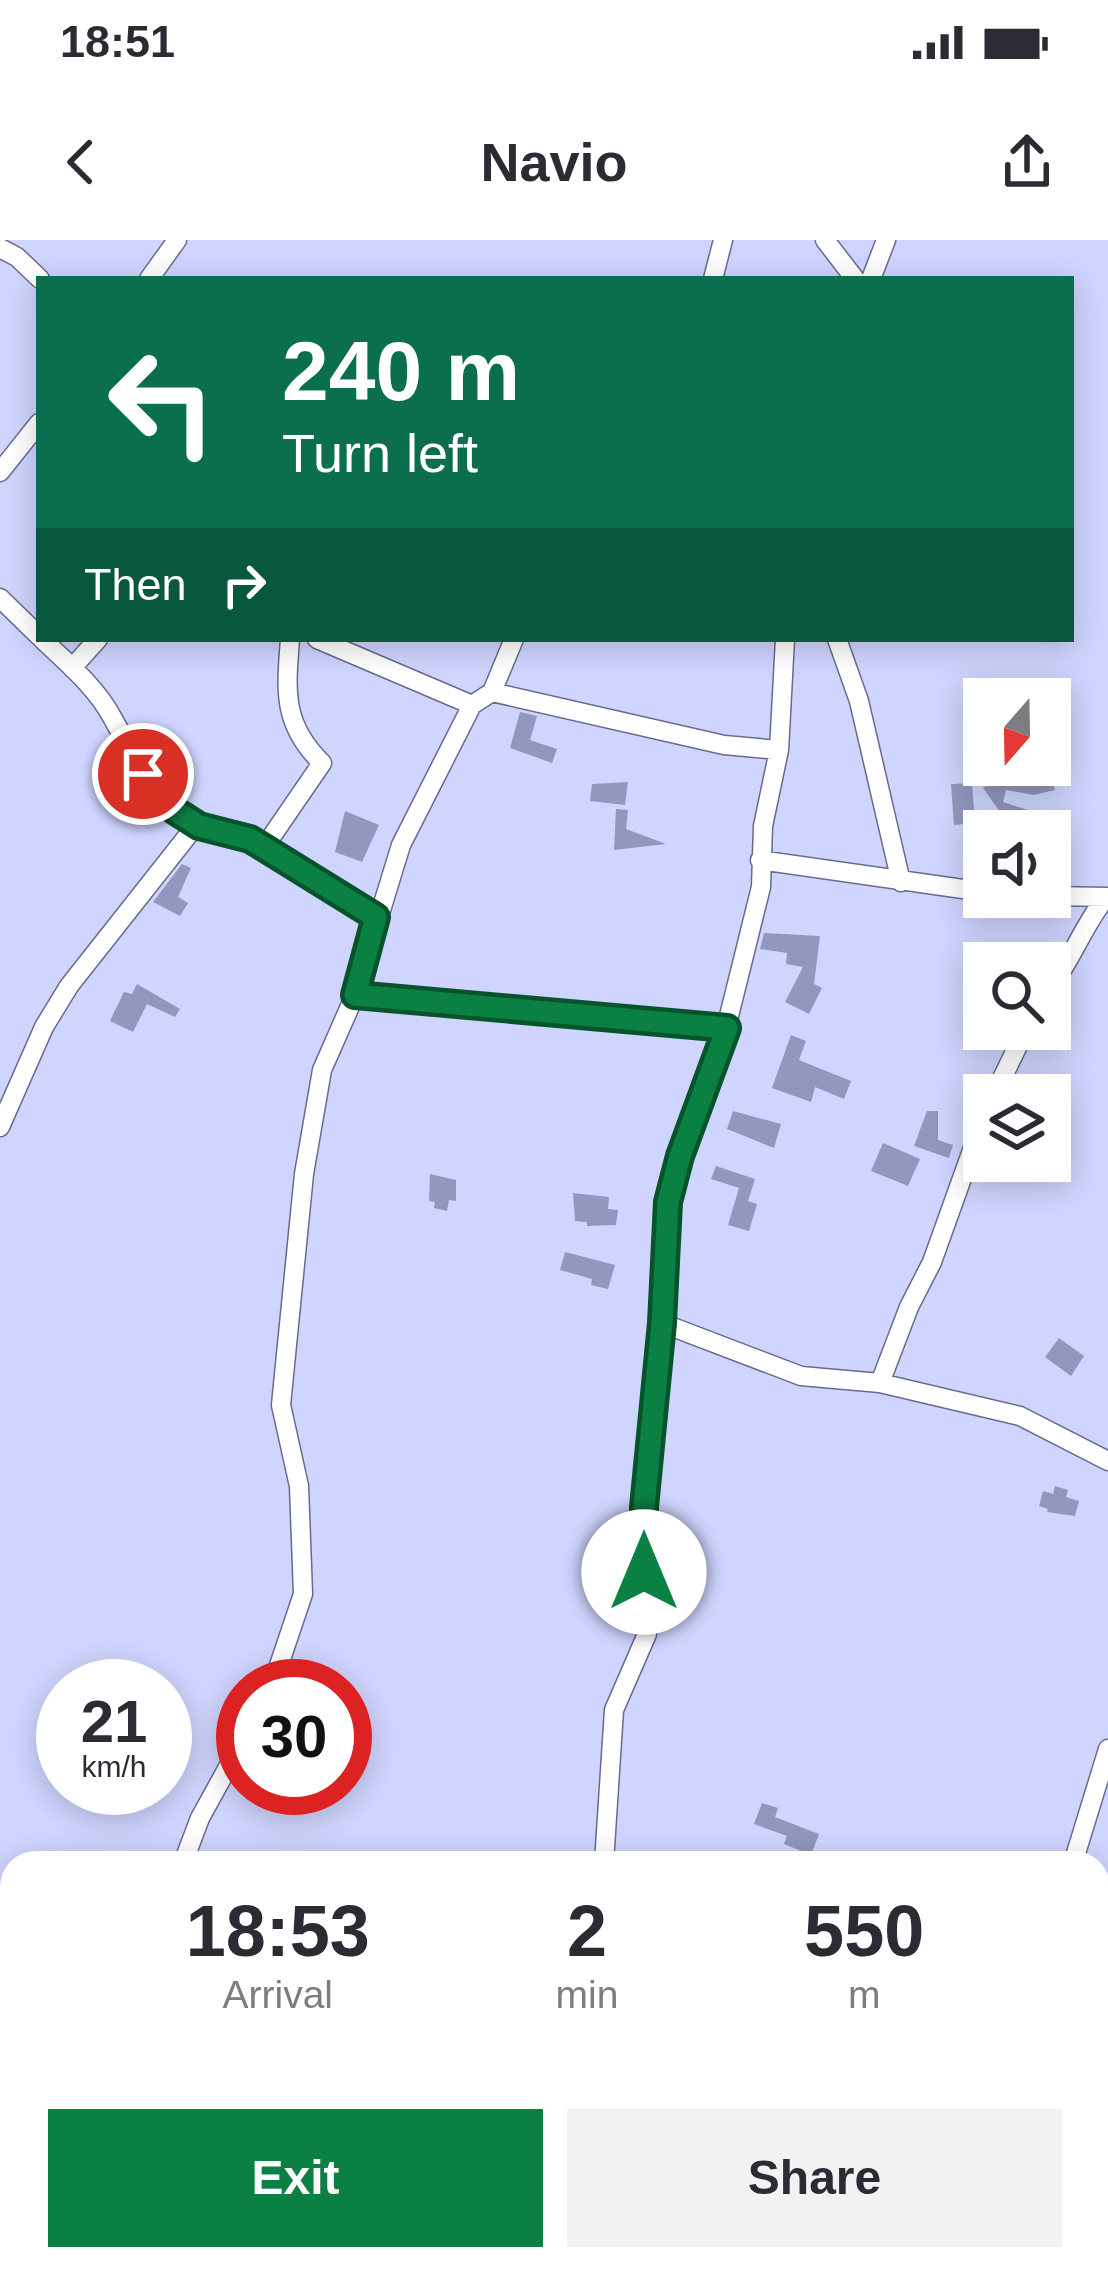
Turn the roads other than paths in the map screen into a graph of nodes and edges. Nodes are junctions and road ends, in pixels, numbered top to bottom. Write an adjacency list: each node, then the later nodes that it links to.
1 (176, 240): 7 (street)
2 (723, 240): 8 (street)
3 (825, 240): 9 (street)
4 (886, 240): 10 (street)
5 (0, 248): 6 (street)
6 (37, 276)
7 (151, 276)
8 (714, 276)
9 (853, 276)
10 (872, 276)
11 (36, 427): 12 (street)
12 (0, 472)
13 (0, 598): 14 (street)
14 (36, 634)
15 (44, 642): 22 (street)
16 (95, 642): 22 (street)
17 (290, 642): 27 (street)
18 (323, 642): 24 (street)
19 (513, 642): 23 (street)
20 (785, 642): 25 (street)
21 (838, 642): 29 (street)
22 (72, 668): 26 (street)
23 (492, 692): 24 (street); 25 (street)
24 (472, 705): 33 (street)
25 (778, 750): 28 (street)
26 (199, 826): 27 (street); 37 (street)
27 (263, 849): 33 (street)
28 (760, 860): 29 (street); 36 (street)
29 (901, 882): 30 (street)
30 (963, 889)
31 (1071, 896): 32 (street)
32 (1107, 897): 34 (street)
33 (376, 917): 35 (street)
34 (1071, 957)
35 (355, 995): 36 (street); 42 (street)
36 (727, 1028): 39 (street)
37 (0, 1127)
38 (963, 1176): 40 (street)
39 (662, 1323): 40 (street); 46 (street)
40 (880, 1383): 41 (street)
41 (1108, 1461)
42 (281, 1659)
43 (1108, 1749): 47 (street)
44 (216, 1789): 45 (street)
45 (188, 1851)
46 (605, 1851)
47 (1077, 1851)

